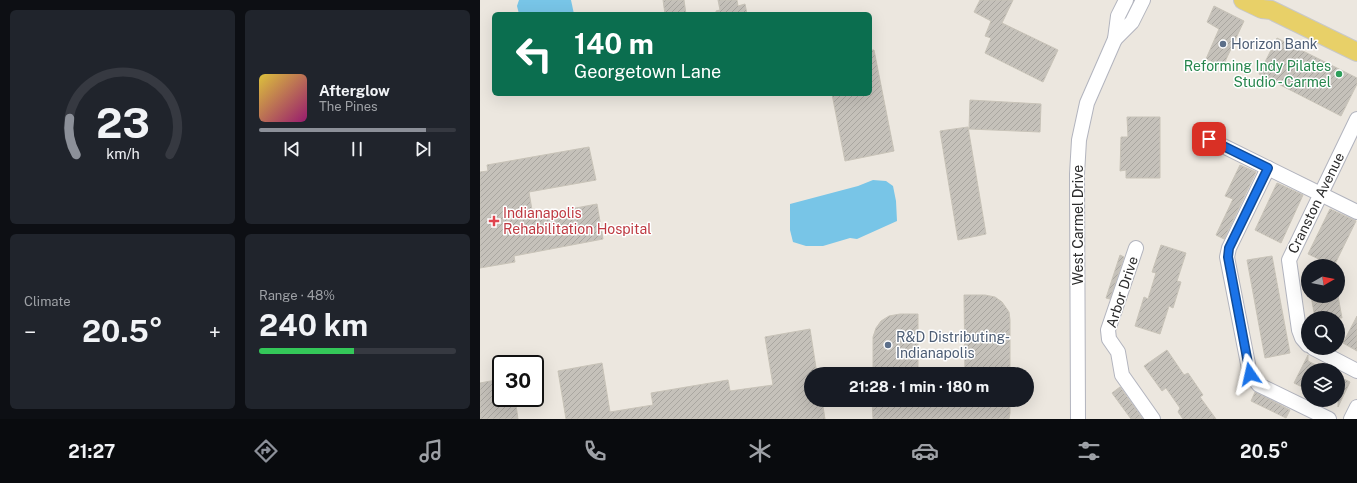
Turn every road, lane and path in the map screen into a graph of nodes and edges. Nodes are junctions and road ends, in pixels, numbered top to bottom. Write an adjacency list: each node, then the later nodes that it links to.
1 (1126, 0): 5 (street, West Carmel Drive)
2 (1143, 0): 5 (street, West Carmel Drive)
3 (1243, 0): 7 (main road)
4 (1279, 0): 6 (main road)
5 (1115, 38): 18 (street, West Carmel Drive)
6 (1357, 38)
7 (1357, 52)
8 (1357, 119): 11 (street, Cranston Avenue)
9 (1209, 139): 10 (street)
10 (1268, 168): 11 (street); 20 (street)
11 (1321, 194): 12 (street); 14 (street, Cranston Avenue)
12 (1357, 212)
13 (1136, 248): 19 (street, Arbor Drive)
14 (1301, 328)
15 (1326, 355): 16 (street)
16 (1357, 371)
17 (1357, 407): 21 (street)
18 (1078, 419)
19 (1153, 419)
20 (1329, 419)
21 (1351, 419)

